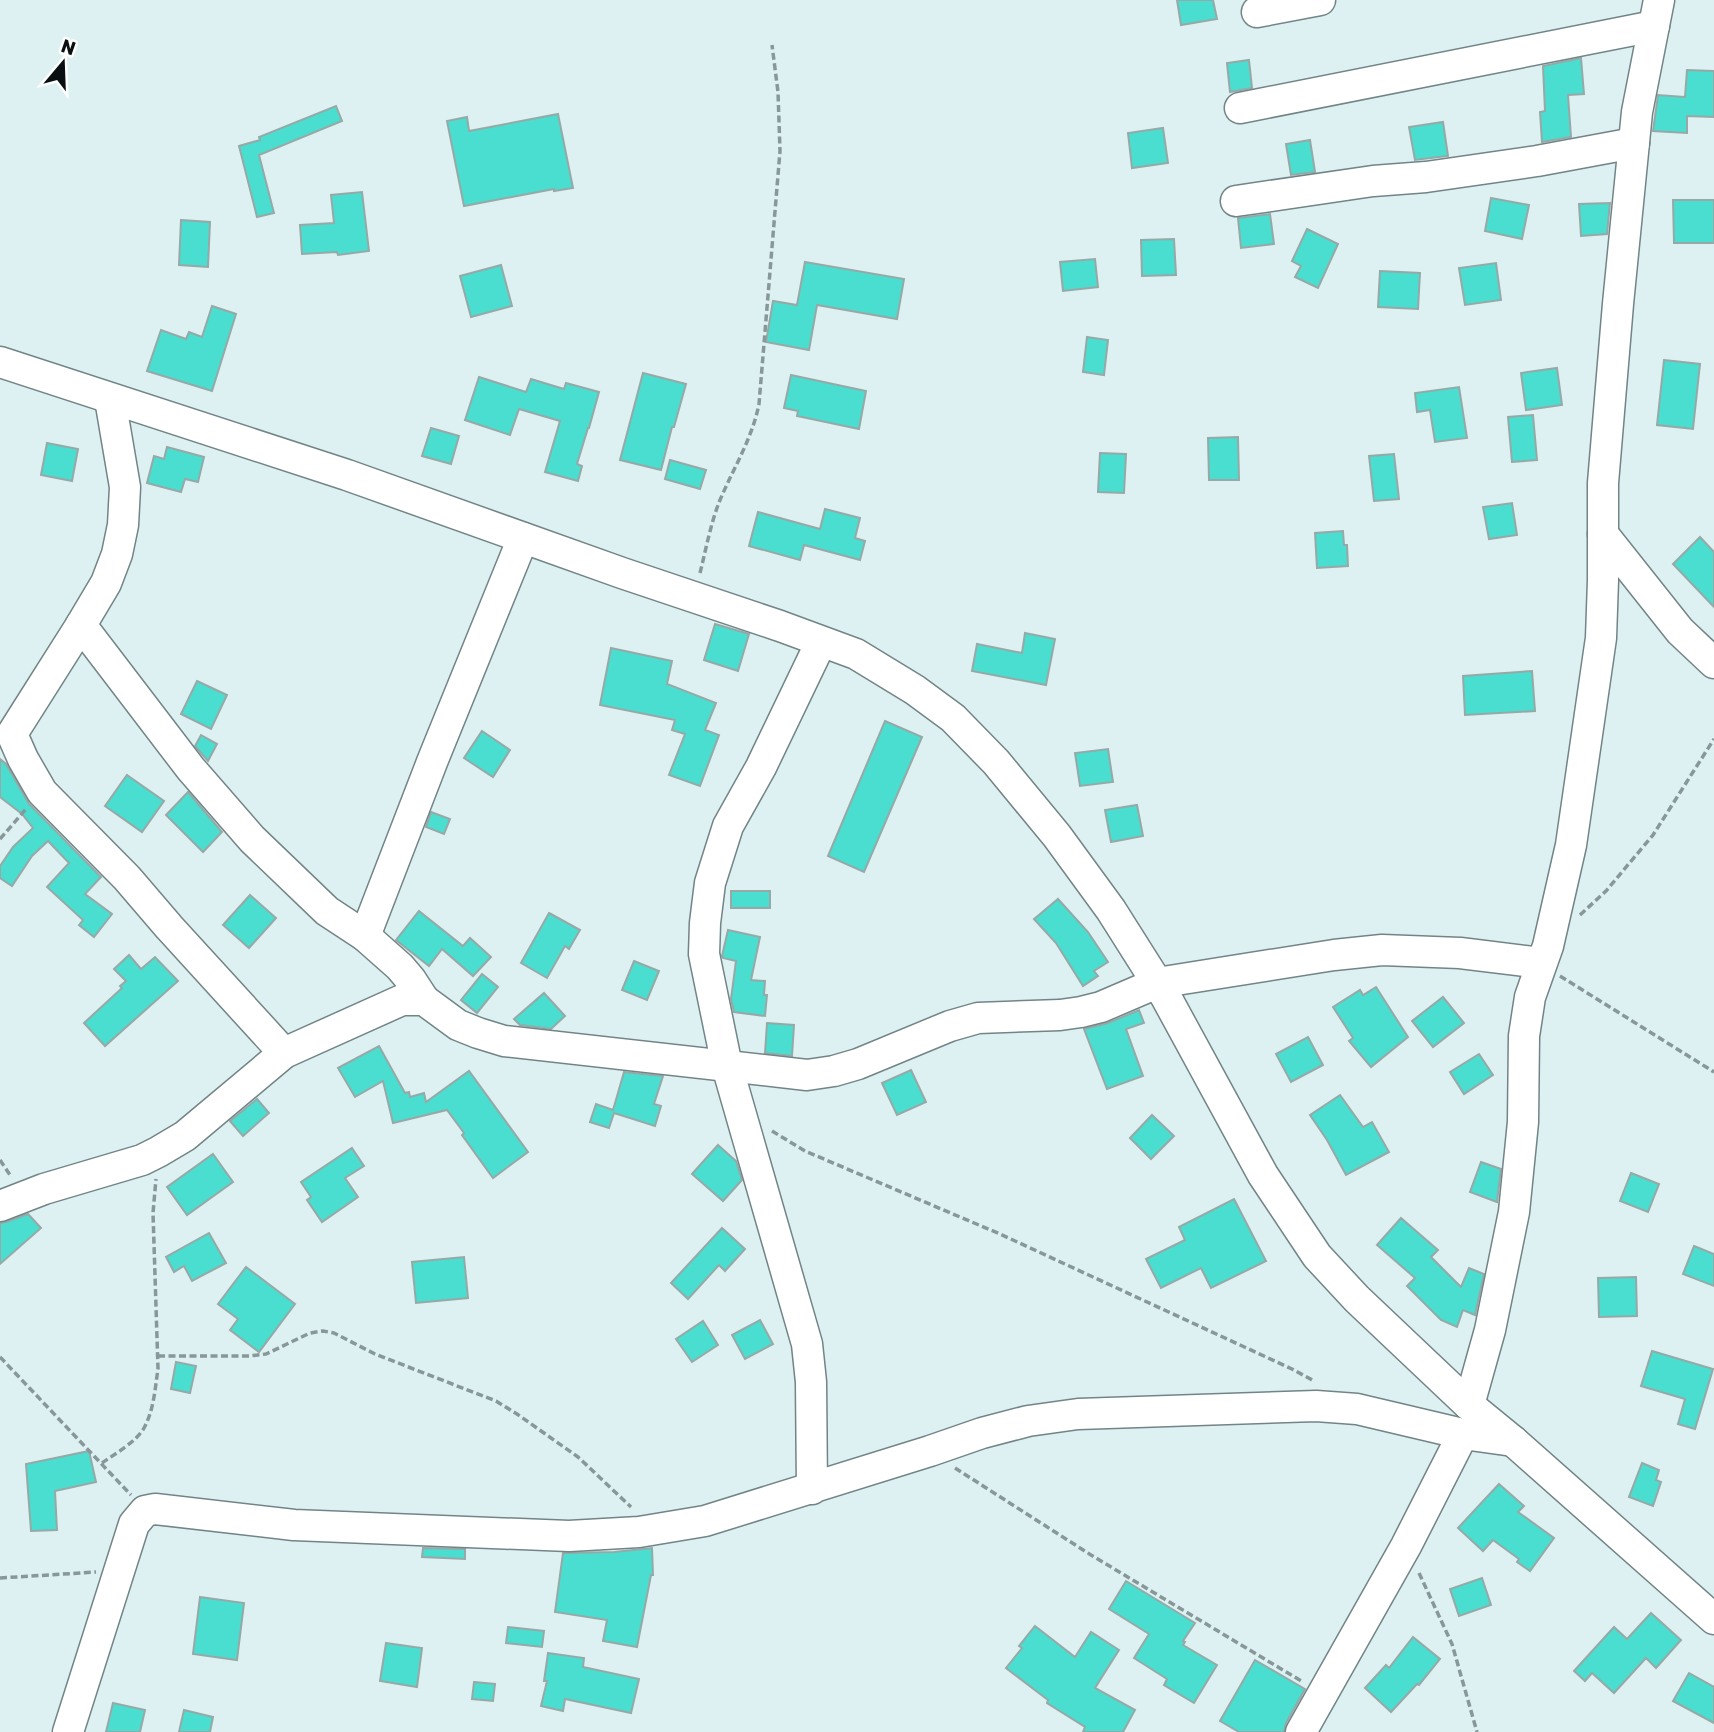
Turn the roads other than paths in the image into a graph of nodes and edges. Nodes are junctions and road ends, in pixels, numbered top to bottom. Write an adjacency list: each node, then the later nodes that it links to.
1 (1320, 0): 2 (street)
2 (1257, 12)
3 (1657, 13): 4 (street); 5 (street)
4 (1240, 108)
5 (1634, 143): 6 (street); 9 (street)
6 (1236, 201)
7 (0, 362): 8 (street)
8 (110, 399): 10 (street); 11 (street)
9 (1603, 534): 13 (street); 15 (street)
10 (523, 538): 12 (street); 14 (street)
11 (81, 625): 14 (street); 18 (street)
12 (821, 642): 16 (street); 19 (street)
13 (1714, 663)
14 (365, 936): 17 (street)
15 (1541, 963): 16 (street); 21 (street)
16 (1157, 983): 19 (street); 21 (street)
17 (424, 1000): 18 (street); 19 (street)
18 (284, 1053): 20 (street)
19 (727, 1066): 24 (street)
20 (0, 1206)
21 (1469, 1405): 23 (street)
22 (1463, 1434): 23 (street); 24 (street); 27 (street)
23 (1513, 1441): 25 (street)
24 (812, 1489): 26 (street)
25 (1714, 1619)
26 (68, 1732)
27 (1301, 1732)

